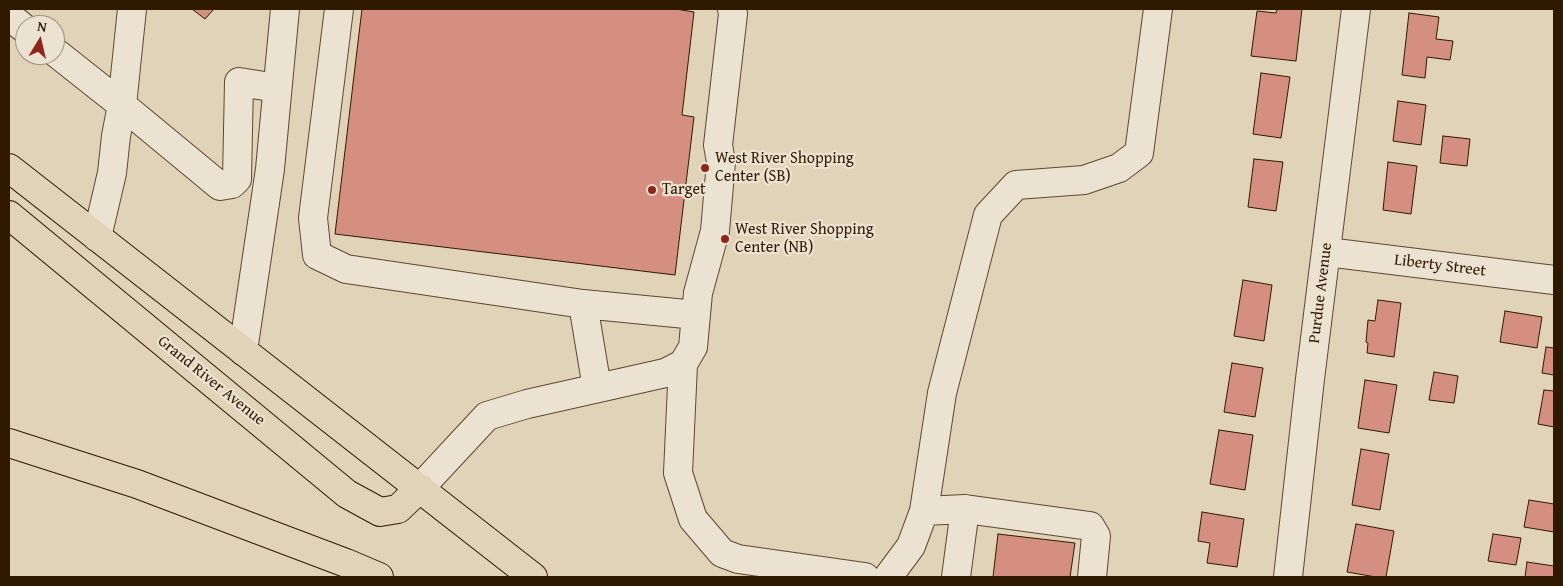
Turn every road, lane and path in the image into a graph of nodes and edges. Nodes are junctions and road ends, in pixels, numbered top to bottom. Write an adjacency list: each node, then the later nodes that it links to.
1 (132, 9): 9 (street)
2 (285, 9): 8 (street)
3 (339, 9): 16 (street)
4 (732, 9): 17 (street)
5 (1158, 9): 24 (street)
6 (1356, 9): 14 (street, Purdue Avenue)
7 (65, 60): 9 (street)
8 (277, 88): 9 (street); 18 (street)
9 (122, 105): 13 (street)
10 (9, 168): 11 (main road)
11 (76, 221): 12 (main road); 13 (main road)
12 (17, 222): 22 (main road, Grand River Avenue)
13 (97, 237): 18 (main road)
14 (1327, 252): 15 (street, Liberty Street); 31 (street, Purdue Avenue)
15 (1554, 280)
16 (583, 304): 17 (street); 20 (street)
17 (696, 314): 19 (street)
18 (243, 351): 22 (main road)
19 (683, 364): 20 (street); 27 (street)
20 (596, 388): 22 (street)
21 (9, 443): 25 (main road)
22 (420, 488): 26 (main road)
23 (965, 509): 24 (street); 29 (street); 30 (street)
24 (924, 511): 28 (street)
25 (379, 577)
26 (534, 577)
27 (865, 577)
28 (888, 577)
29 (956, 577)
30 (1092, 577)
31 (1288, 577)

